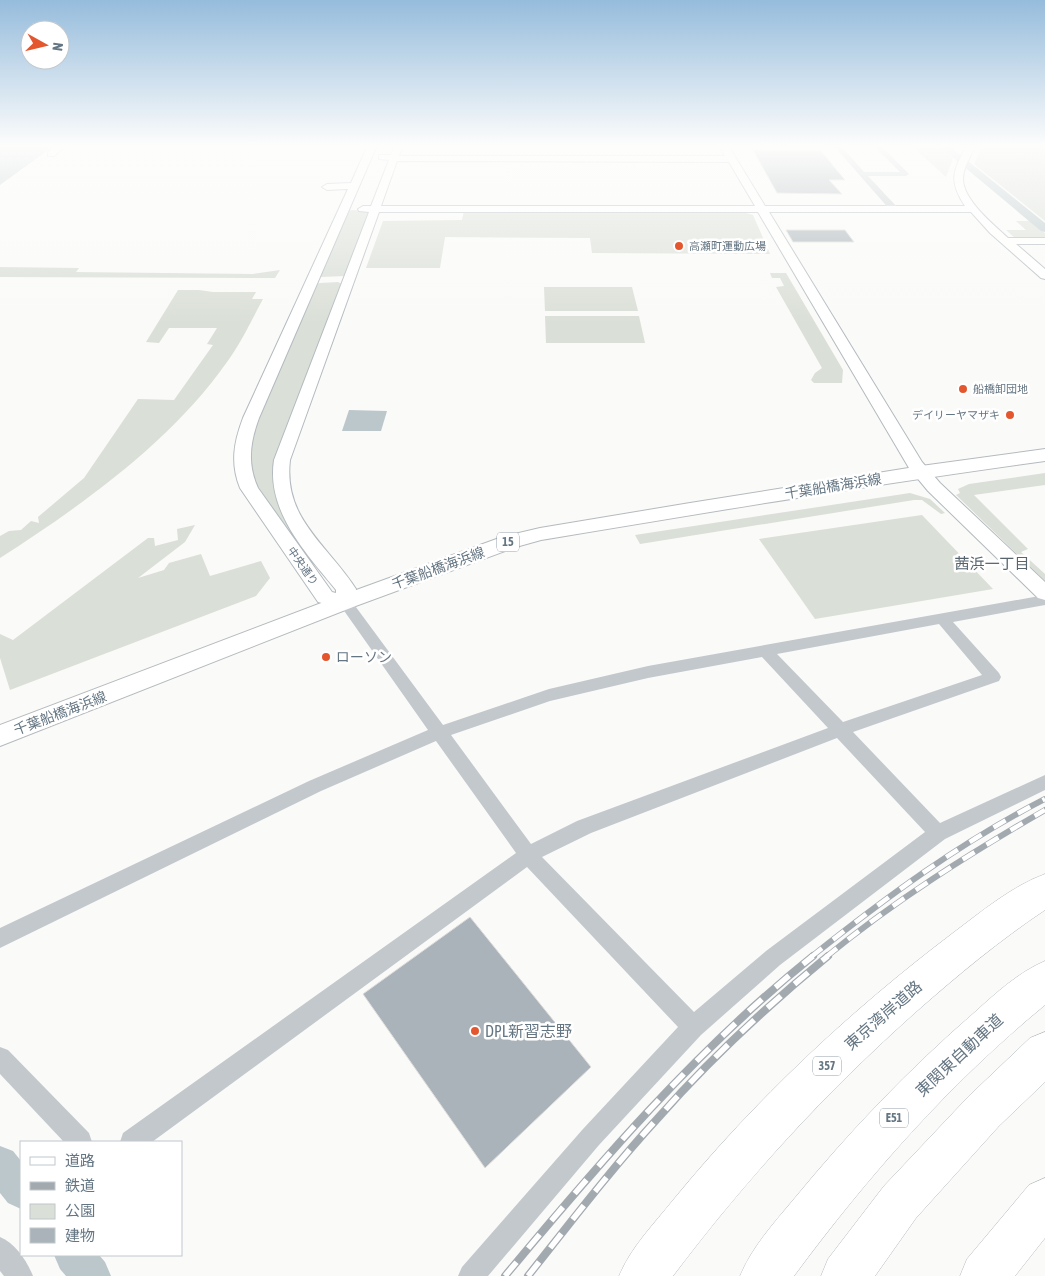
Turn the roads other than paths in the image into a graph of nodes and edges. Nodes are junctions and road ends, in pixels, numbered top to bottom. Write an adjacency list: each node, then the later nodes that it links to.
1 (347, 205): 6 (street, 中央通り)
2 (377, 205): 7 (street, 中央通り)
3 (759, 205): 8 (street)
4 (890, 205): 9 (street)
5 (969, 205): 10 (street)
6 (345, 209): 7 (street); 18 (street, 中央通り)
7 (375, 209): 8 (street); 18 (street, 中央通り)
8 (762, 209): 9 (street); 16 (street)
9 (894, 209): 10 (street)
10 (972, 209): 11 (street)
11 (1007, 241): 12 (street); 13 (street)
12 (1045, 241)
13 (1045, 275)
14 (1045, 446): 16 (main road, 千葉船橋海浜線 / 15)
15 (1045, 455): 16 (main road, 千葉船橋海浜線 / 15)
16 (918, 468): 17 (street); 18 (main road, 千葉船橋海浜線 / 15)
17 (1045, 593)
18 (339, 596): 22 (main road, 千葉船橋海浜線 / 15); 24 (street); 25 (main road, 千葉船橋海浜線 / 15)
19 (1045, 600): 20 (street)
20 (943, 618): 21 (street); 23 (street)
21 (766, 652): 23 (street); 24 (street)
22 (0, 721)
23 (840, 730): 27 (street); 28 (street)
24 (438, 733): 28 (street); 30 (street)
25 (0, 736)
26 (1045, 782): 27 (street)
27 (938, 833): 32 (street)
28 (528, 855): 32 (street); 36 (street)
29 (1045, 890): 41 (highway, 東京湾岸道路 / 357)
30 (0, 938)
31 (1045, 980): 42 (highway, 東関東自動車道 / E51)
32 (693, 1026): 40 (street)
33 (1045, 1052): 43 (highway)
34 (0, 1058): 35 (street)
35 (79, 1141)
36 (133, 1141)
37 (1045, 1201): 44 (highway)
38 (0, 1250): 39 (street)
39 (20, 1276)
40 (471, 1276)
41 (642, 1276)
42 (764, 1276)
43 (845, 1276)
44 (984, 1276)

